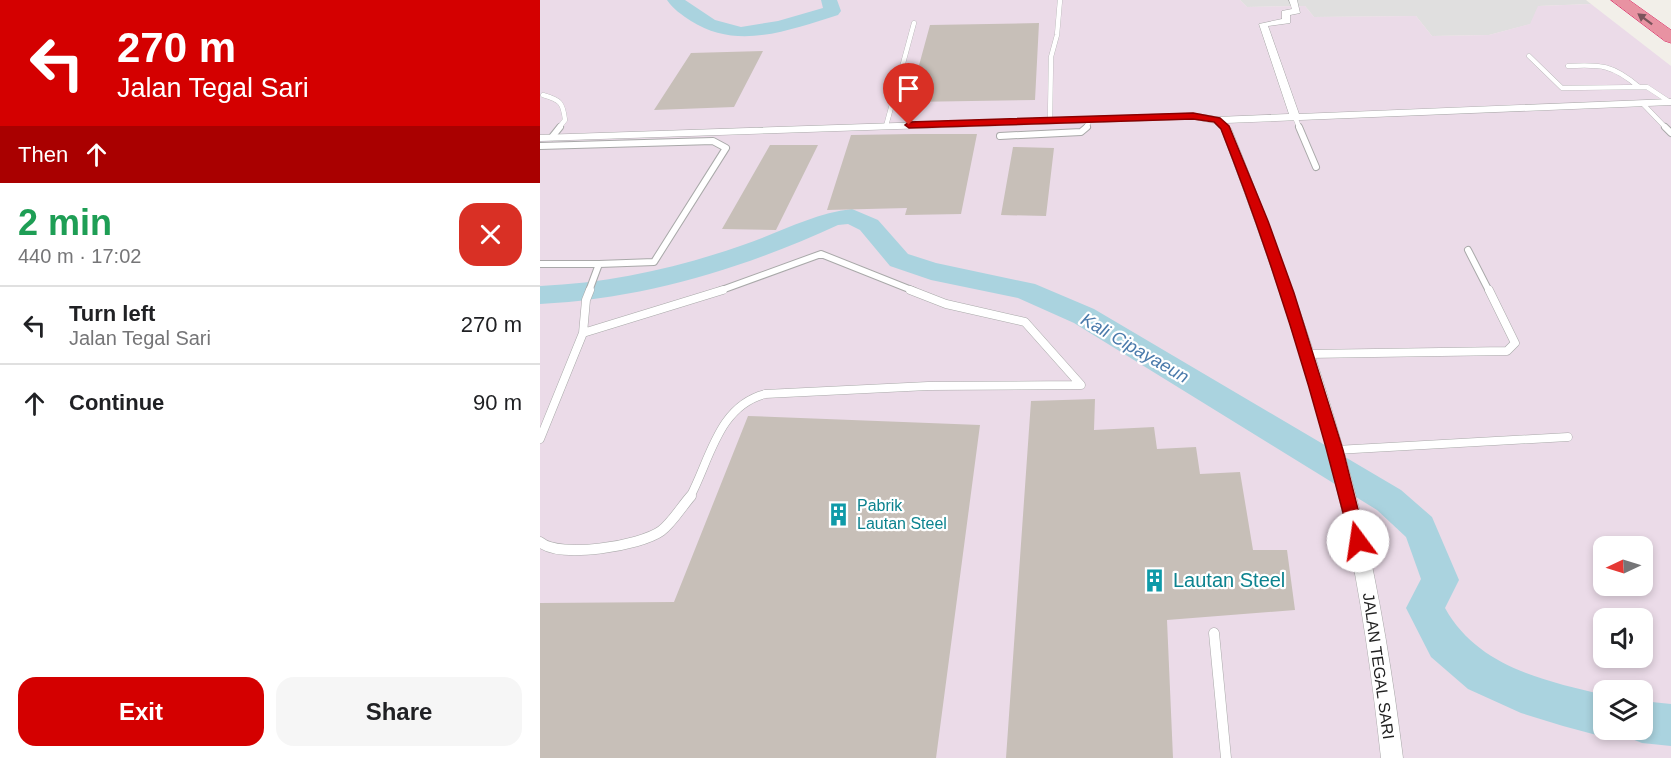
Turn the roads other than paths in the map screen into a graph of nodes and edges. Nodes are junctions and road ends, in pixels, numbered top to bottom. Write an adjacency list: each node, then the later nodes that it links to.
1 (1060, 0): 15 (lane)
2 (1293, 0): 12 (street)
3 (1618, 0): 5 (highway, one-way to 3)
4 (914, 23): 16 (lane)
5 (1671, 38)
6 (1529, 56): 8 (lane)
7 (1568, 66): 8 (lane)
8 (1639, 87): 10 (lane)
9 (543, 95): 19 (lane)
10 (1670, 102): 11 (street)
11 (1643, 104): 12 (street); 17 (lane)
12 (1294, 115): 14 (street); 22 (lane)
13 (1090, 120): 14 (street); 15 (street); 18 (lane)
14 (1217, 120): 27 (street, JALAN TEGAL SARI)
15 (1050, 122): 16 (street)
16 (886, 126): 19 (street)
17 (1671, 133)
18 (1000, 135)
19 (552, 137): 20 (street)
20 (540, 138)
21 (540, 146): 25 (lane)
22 (1316, 167)
23 (1468, 250): 27 (lane)
24 (540, 264): 25 (lane)
25 (599, 264): 26 (lane)
26 (583, 333): 29 (lane); 31 (lane)
27 (1308, 354): 30 (street, JALAN TEGAL SARI)
28 (1568, 437): 30 (lane)
29 (540, 440)
30 (1337, 456): 34 (street, JALAN TEGAL SARI)
31 (540, 542)
32 (1214, 633): 33 (lane)
33 (1226, 758)
34 (1392, 758)

